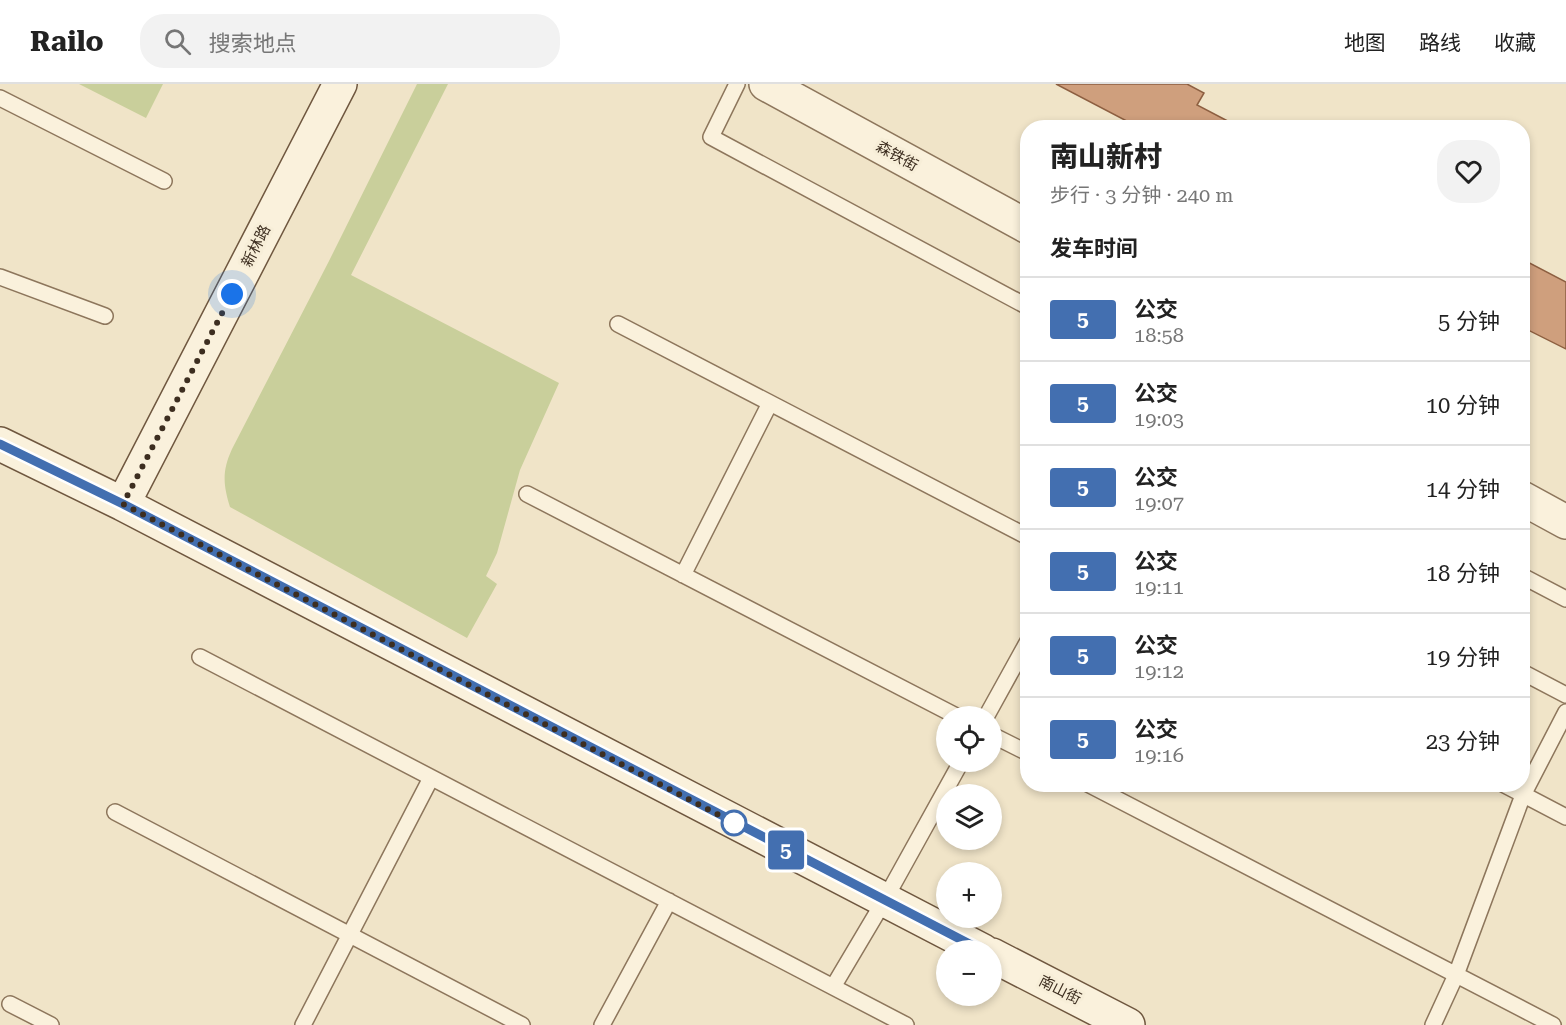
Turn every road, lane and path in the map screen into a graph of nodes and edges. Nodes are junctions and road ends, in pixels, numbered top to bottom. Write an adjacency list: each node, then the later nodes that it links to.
1 (340, 84): 15 (main road, 新林路)
2 (737, 84): 8 (lane)
3 (766, 84): 6 (main road, 森铁街)
4 (0, 98): 5 (lane)
5 (164, 181)
6 (1020, 223)
7 (0, 277): 9 (lane)
8 (1020, 303)
9 (105, 316)
10 (618, 324): 11 (lane)
11 (770, 403): 17 (lane); 18 (lane)
12 (0, 444): 15 (main road)
13 (527, 494): 18 (lane)
14 (1530, 502): 16 (main road)
15 (123, 504): 40 (main road)
16 (1566, 522)
17 (1020, 533)
18 (683, 575): 25 (lane)
19 (1530, 580): 20 (lane)
20 (1566, 599)
21 (1020, 655): 26 (lane)
22 (200, 657): 31 (lane)
23 (1530, 676): 24 (lane)
24 (1566, 695)
25 (936, 706)
26 (992, 706)
27 (1566, 712): 32 (lane)
28 (1002, 740): 29 (lane)
29 (1020, 749)
30 (955, 772): 40 (lane)
31 (431, 778): 39 (lane); 41 (lane)
32 (1530, 781)
33 (1103, 792): 44 (lane)
34 (1518, 792): 36 (lane)
35 (1525, 792): 36 (lane)
36 (1523, 795): 38 (lane); 44 (lane)
37 (115, 812): 41 (lane)
38 (1566, 817)
39 (669, 901): 45 (lane); 50 (lane)
40 (884, 901): 42 (main road); 45 (lane)
41 (350, 935): 48 (lane); 49 (lane)
42 (961, 940)
43 (1002, 961): 52 (main road, 南山街)
44 (1456, 975): 53 (lane); 54 (lane)
45 (833, 987): 51 (lane)
46 (10, 1004): 47 (lane)
47 (51, 1025)
48 (303, 1025)
49 (522, 1025)
50 (602, 1025)
51 (906, 1025)
52 (1128, 1025)
53 (1433, 1025)
54 (1553, 1025)

